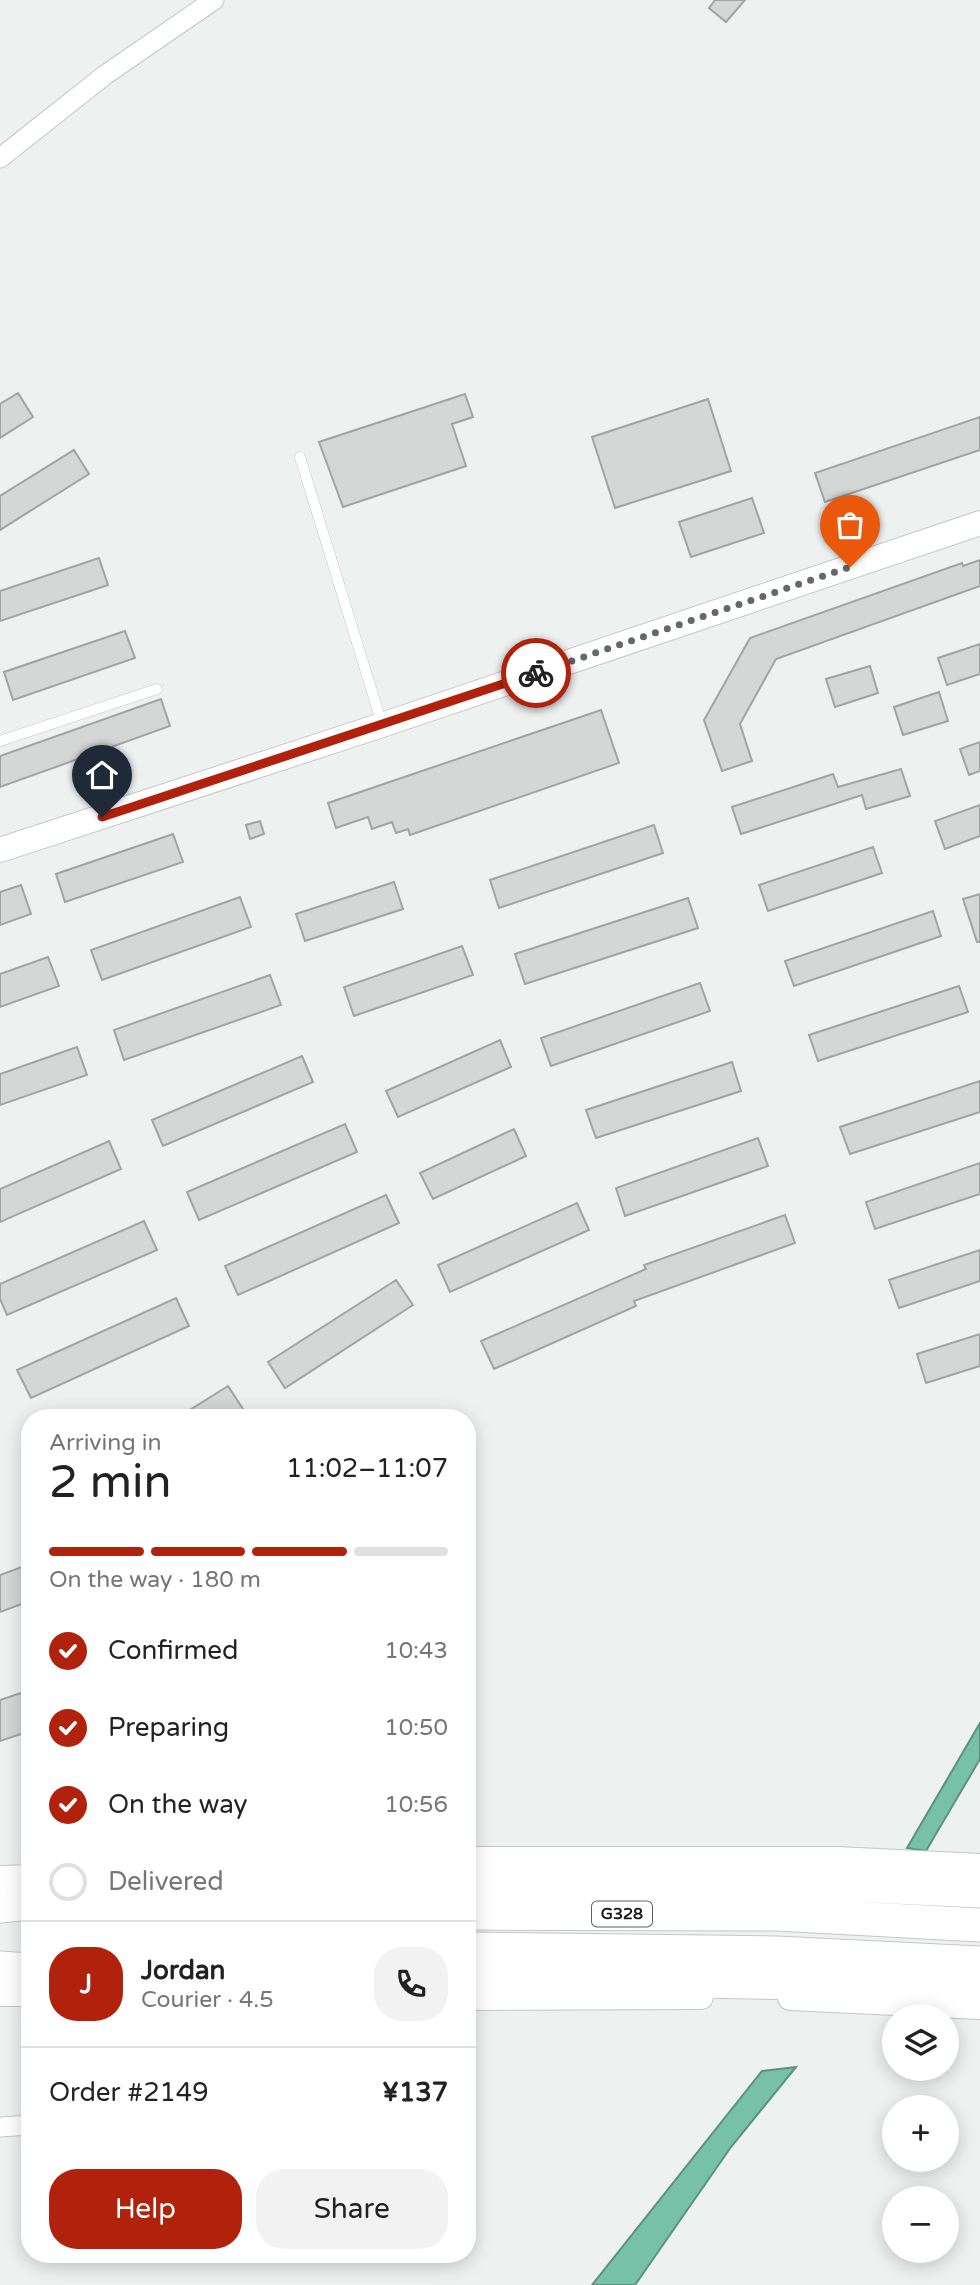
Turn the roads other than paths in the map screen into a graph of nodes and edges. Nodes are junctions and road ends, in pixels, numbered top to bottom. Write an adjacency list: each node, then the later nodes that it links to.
1 (214, 0): 2 (street)
2 (0, 158)
3 (300, 457): 6 (lane)
4 (980, 523): 6 (street)
5 (158, 689): 7 (lane)
6 (382, 725): 8 (street)
7 (0, 741)
8 (0, 850)
9 (476, 1859): 10 (street)
10 (980, 1866)
11 (21, 1877): 12 (street)
12 (0, 1878)
13 (476, 1884): 14 (highway)
14 (980, 1891)
15 (21, 1904): 16 (highway)
16 (0, 1906)
17 (476, 1913): 20 (highway, G328)
18 (21, 1916): 19 (highway)
19 (0, 1917)
20 (980, 1925)
21 (476, 1949): 24 (highway, G328)
22 (21, 1955): 23 (highway)
23 (0, 1956)
24 (980, 1963)
25 (0, 1968): 26 (highway)
26 (21, 1969)
27 (476, 1977): 28 (highway)
28 (980, 1986)
29 (0, 1994): 30 (street)
30 (21, 1994)
31 (476, 1998): 32 (street)
32 (980, 2007)
33 (21, 2126): 34 (street)
34 (0, 2127)

